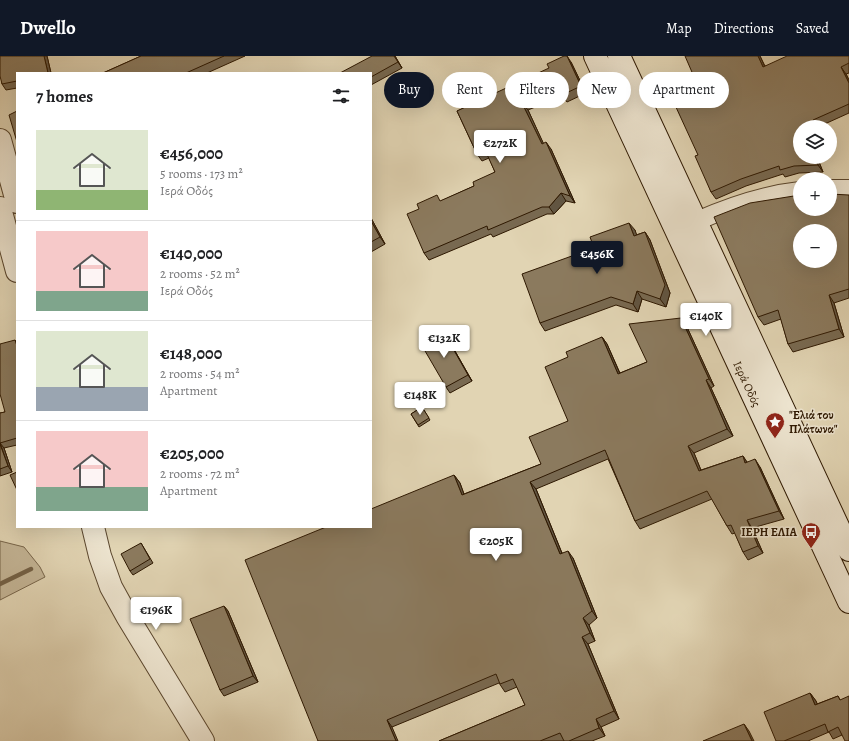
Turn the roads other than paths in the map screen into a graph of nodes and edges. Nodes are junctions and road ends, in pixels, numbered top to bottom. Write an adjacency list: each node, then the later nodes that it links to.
1 (595, 56): 13 (main road, Ιερά Οδός)
2 (619, 56): 9 (main road, Ιερά Οδός)
3 (0, 140): 7 (main road)
4 (837, 189): 5 (street)
5 (849, 189)
6 (793, 192): 9 (street)
7 (16, 198)
8 (0, 208): 10 (main road)
9 (697, 221): 12 (main road, Ιερά Οδός)
10 (16, 267)
11 (93, 528): 14 (main road)
12 (849, 550)
13 (849, 602)
14 (203, 741)

